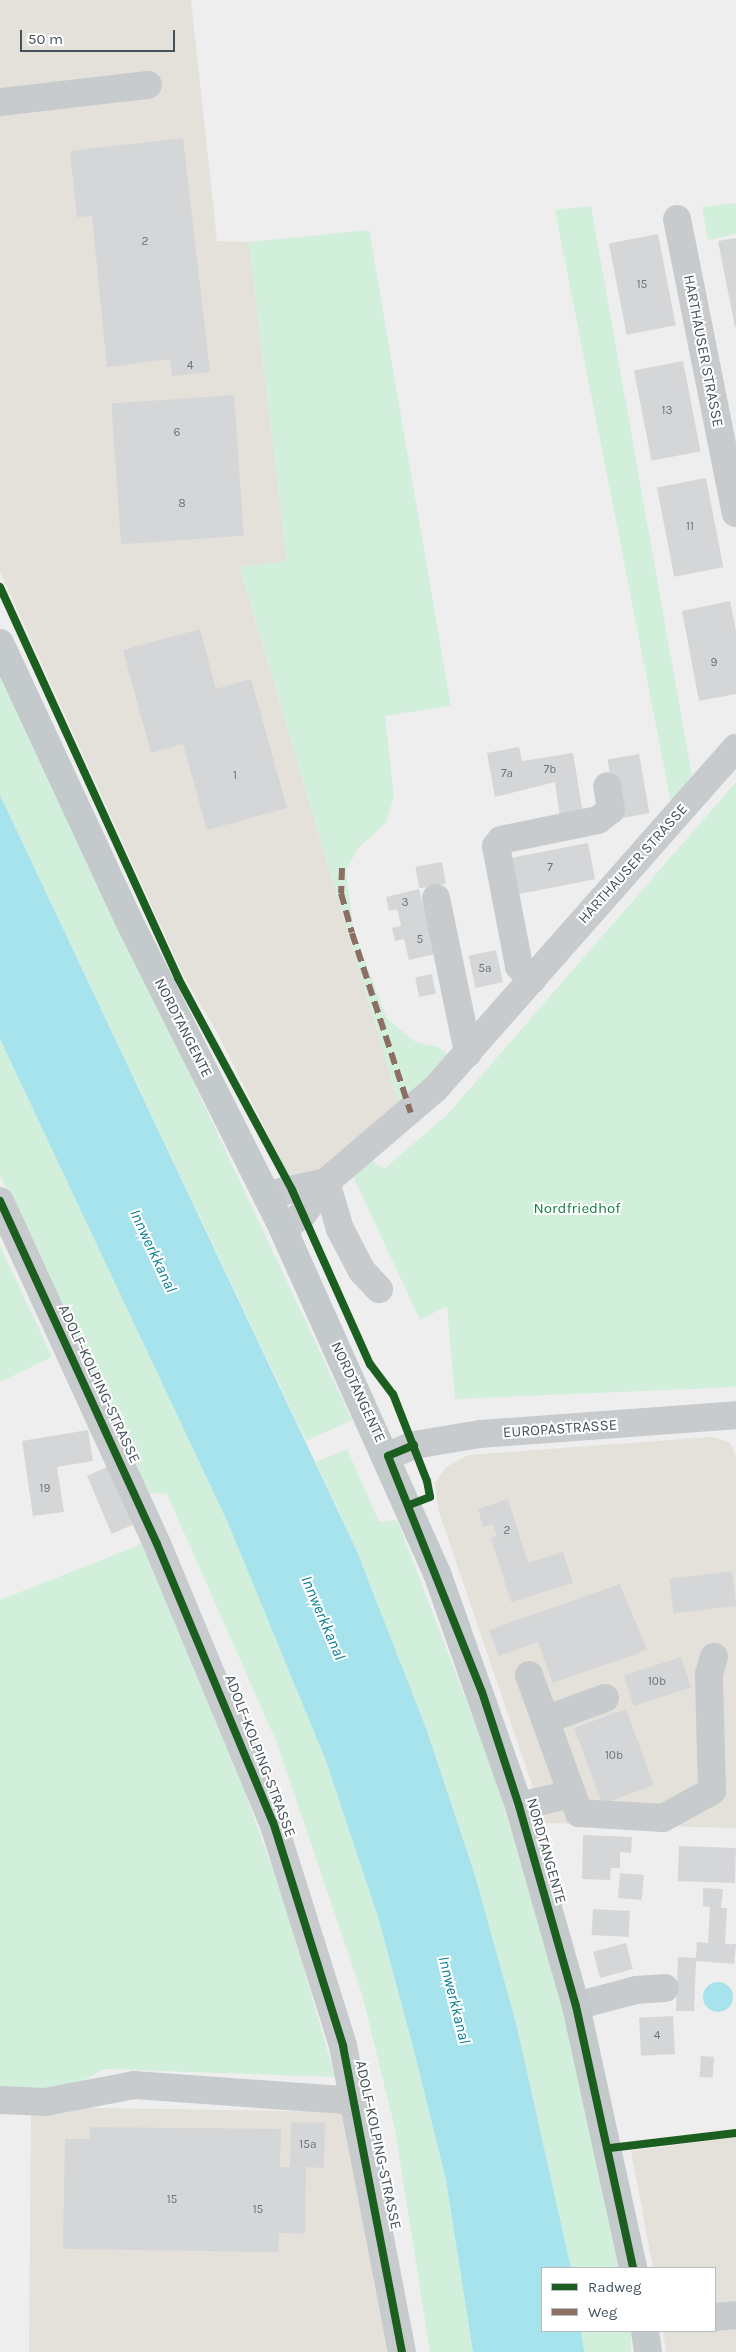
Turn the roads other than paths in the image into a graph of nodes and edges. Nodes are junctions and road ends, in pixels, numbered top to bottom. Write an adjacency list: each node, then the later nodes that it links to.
1 (148, 85): 2 (street)
2 (0, 102)
3 (677, 219): 4 (street, HARTHAUSER STRASSE)
4 (736, 513)
5 (0, 643): 12 (main road, NORDTANGENTE)
6 (736, 748): 9 (street, HARTHAUSER STRASSE)
7 (607, 786): 9 (street)
8 (436, 898): 10 (street)
9 (532, 980): 10 (street, HARTHAUSER STRASSE)
10 (468, 1053): 11 (street, HARTHAUSER STRASSE)
11 (326, 1182): 12 (street, HARTHAUSER STRASSE); 14 (street, HARTHAUSER STRASSE); 15 (street)
12 (267, 1195): 14 (main road, NORDTANGENTE)
13 (0, 1201): 27 (street, ADOLF-KOLPING-STRASSE)
14 (283, 1229): 17 (main road, NORDTANGENTE)
15 (379, 1289)
16 (736, 1415): 17 (street, EUROPASTRASSE)
17 (388, 1456): 23 (main road, NORDTANGENTE)
18 (714, 1660): 22 (street)
19 (529, 1675): 21 (street)
20 (605, 1698): 21 (street)
21 (545, 1720): 22 (street)
22 (572, 1794): 23 (street)
23 (519, 1806): 25 (main road, NORDTANGENTE)
24 (665, 1988): 25 (street)
25 (576, 2006): 28 (main road, NORDTANGENTE)
26 (0, 2100): 27 (street)
27 (355, 2101): 32 (street, ADOLF-KOLPING-STRASSE)
28 (634, 2267)
29 (736, 2315): 30 (street)
30 (716, 2318)
31 (645, 2332): 33 (main road)
32 (402, 2352)
33 (648, 2352)

